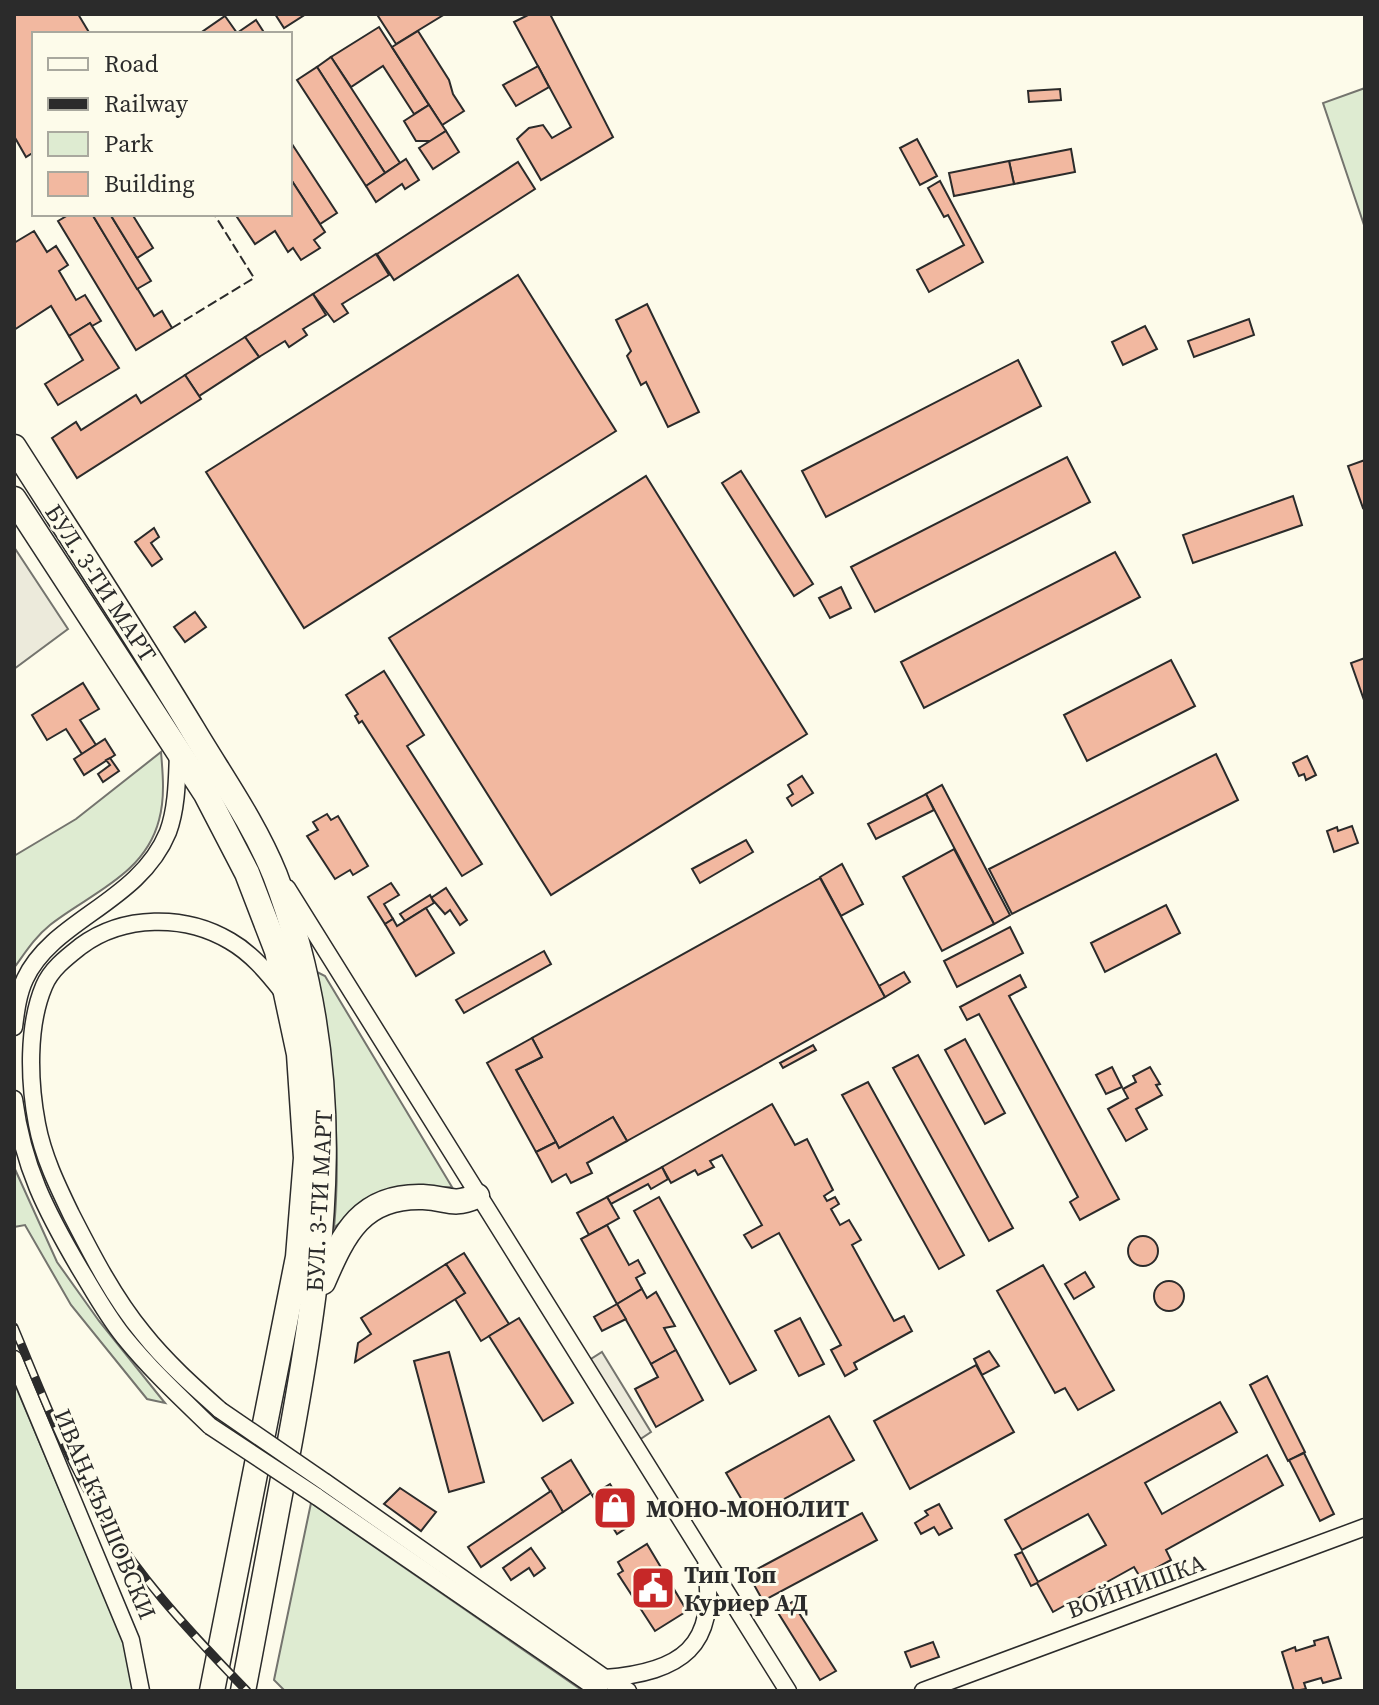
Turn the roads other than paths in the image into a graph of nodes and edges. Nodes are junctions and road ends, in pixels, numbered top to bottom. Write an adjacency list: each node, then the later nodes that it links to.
1 (14, 447): 4 (main road, БУЛ. 3-ТИ МАРТ)
2 (14, 499): 3 (main road, БУЛ. 3-ТИ МАРТ)
3 (178, 752): 5 (main road, БУЛ. 3-ТИ МАРТ); 6 (street)
4 (261, 845): 8 (street); 9 (main road, БУЛ. 3-ТИ МАРТ)
5 (288, 998): 11 (street, bridge); 16 (main road, БУЛ. 3-ТИ МАРТ)
6 (14, 1027)
7 (14, 1099): 11 (street, bridge)
8 (477, 1196): 9 (main road); 13 (street)
9 (314, 1302): 17 (main road, БУЛ. 3-ТИ МАРТ)
10 (14, 1359): 15 (street, ИВАН КЪРШОВСКИ)
11 (321, 1489): 14 (street)
12 (1365, 1527): 20 (street, ВОЙНИШКА)
13 (706, 1560): 14 (street); 19 (street)
14 (603, 1684): 18 (street)
15 (141, 1691)
16 (212, 1691)
17 (243, 1691)
18 (628, 1691)
19 (788, 1691)
20 (923, 1691)

